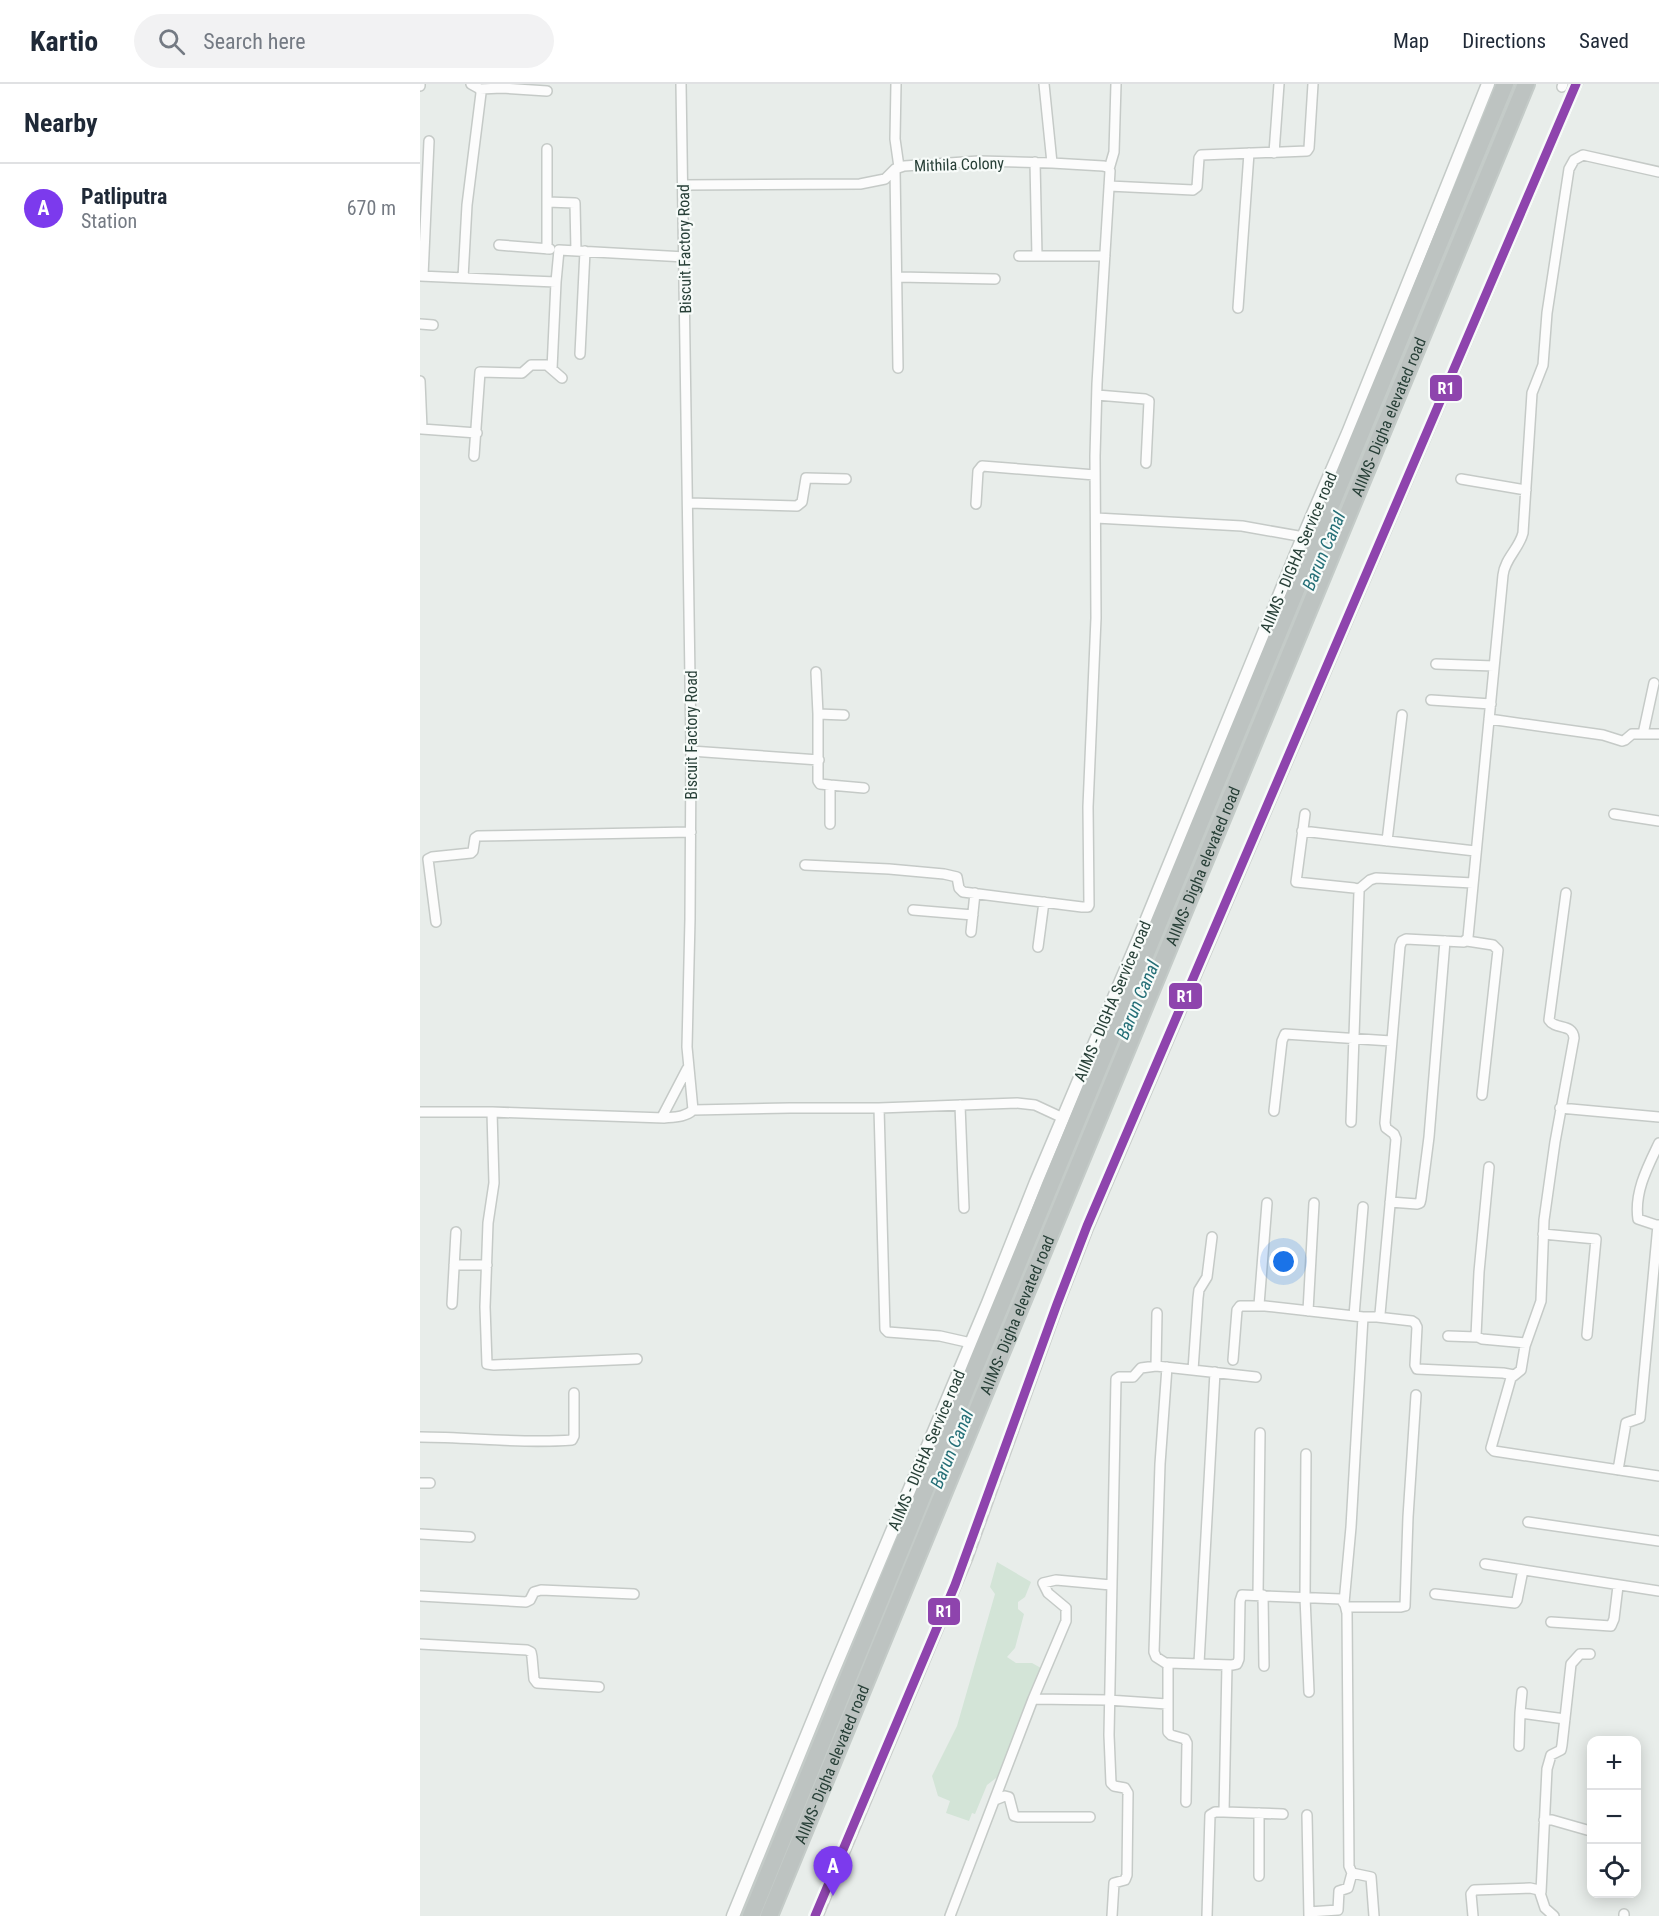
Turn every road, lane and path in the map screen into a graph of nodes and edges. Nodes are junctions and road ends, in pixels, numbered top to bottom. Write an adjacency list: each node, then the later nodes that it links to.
1 (471, 84): 11 (street)
2 (681, 84): 22 (street, Biscuit Factory Road)
3 (896, 84): 19 (street)
4 (1044, 84): 18 (street)
5 (1116, 84): 20 (street)
6 (1279, 84): 16 (street)
7 (1313, 84): 16 (street)
8 (1488, 84): 57 (main road, AIIMS - DIGHA Service road)
9 (1505, 84): 194 (highway, AIIMS- Digha elevated road)
10 (1526, 84): 195 (highway, AIIMS- Digha elevated road)
11 (480, 89): 12 (street); 35 (street)
12 (547, 91)
13 (429, 141): 33 (street)
14 (547, 149): 24 (street)
15 (1249, 153): 16 (street); 23 (street); 38 (street)
16 (1274, 153)
17 (1035, 162): 18 (street, Mithila Colony); 19 (street, Mithila Colony); 30 (street)
18 (1052, 163): 20 (street, Mithila Colony)
19 (897, 168): 22 (street, Mithila Colony); 34 (street)
20 (1109, 169): 23 (street)
21 (1659, 172): 53 (street)
22 (683, 185): 32 (street, Biscuit Factory Road)
23 (1109, 186): 31 (street)
24 (547, 202): 26 (street); 28 (street)
25 (499, 245): 26 (street)
26 (547, 249): 27 (street)
27 (559, 250): 28 (street); 37 (street)
28 (581, 251): 32 (street); 41 (street)
29 (1019, 256): 30 (street)
30 (1037, 256): 31 (street)
31 (1105, 256): 46 (street)
32 (685, 257): 54 (street, Biscuit Factory Road)
33 (422, 276): 35 (street)
34 (898, 277): 36 (street); 42 (street)
35 (463, 278): 37 (street)
36 (995, 279)
37 (556, 282): 43 (street)
38 (1238, 308)
39 (420, 324): 40 (street)
40 (433, 324)
41 (580, 354)
42 (898, 368)
43 (552, 369): 44 (street); 47 (street)
44 (562, 378)
45 (420, 381): 47 (street)
46 (1097, 395): 49 (street); 50 (street)
47 (477, 433): 48 (street)
48 (474, 456)
49 (1146, 464)
50 (1095, 475): 55 (street); 56 (street)
51 (846, 479): 54 (street)
52 (1461, 479): 53 (street)
53 (1526, 490): 59 (street)
54 (688, 503): 70 (street, Biscuit Factory Road)
55 (976, 504)
56 (1096, 518): 57 (street); 87 (street)
57 (1304, 537): 108 (main road, AIIMS - DIGHA Service road)
58 (1436, 664): 59 (street)
59 (1494, 666): 63 (street)
60 (816, 672): 64 (street)
61 (1654, 683): 68 (street)
62 (1431, 700): 63 (street)
63 (1491, 704): 67 (street)
64 (818, 714): 66 (street); 71 (street)
65 (1402, 714): 80 (street)
66 (844, 715)
67 (1489, 719): 68 (street); 81 (street)
68 (1644, 734): 69 (street)
69 (1659, 734)
70 (691, 751): 71 (street); 79 (street, Biscuit Factory Road)
71 (819, 760): 72 (street)
72 (830, 785): 73 (street); 77 (street)
73 (864, 788)
74 (1305, 814): 78 (street)
75 (1614, 814): 76 (street)
76 (1659, 822)
77 (830, 824)
78 (1302, 831): 80 (street); 84 (street)
79 (691, 832): 90 (street); 97 (street, Biscuit Factory Road)
80 (1387, 841): 81 (street)
81 (1475, 851): 83 (street)
82 (805, 865): 85 (street)
83 (1473, 884): 84 (street); 92 (street)
84 (1358, 890): 95 (street)
85 (975, 893): 87 (street); 89 (street)
86 (1566, 893): 101 (street)
87 (1044, 902): 94 (street)
88 (913, 910): 89 (street)
89 (973, 915): 91 (street)
90 (436, 922)
91 (971, 932)
92 (1467, 940): 93 (street); 98 (street)
93 (1445, 941): 96 (street); 112 (street)
94 (1038, 946)
95 (1353, 1040): 96 (street); 103 (street); 109 (street)
96 (1391, 1041): 112 (street)
97 (688, 1067): 102 (street, Biscuit Factory Road); 106 (street)
98 (1482, 1095)
99 (960, 1104): 100 (street); 108 (street); 116 (street)
100 (879, 1108): 102 (street); 132 (street)
101 (1560, 1108): 107 (street); 119 (street)
102 (693, 1110): 106 (street)
103 (1274, 1110)
104 (420, 1112): 105 (street)
105 (492, 1112): 106 (street); 122 (street)
106 (662, 1117)
107 (1659, 1117)
108 (1063, 1118): 132 (main road, AIIMS - DIGHA Service road)
109 (1351, 1122)
110 (1659, 1143): 117 (street)
111 (1490, 1167): 131 (street)
112 (1390, 1202): 128 (street)
113 (1268, 1203): 124 (street)
114 (1314, 1203): 125 (street)
115 (1363, 1207): 127 (street)
116 (964, 1208)
117 (1658, 1226): 147 (street)
118 (456, 1232): 121 (street)
119 (1543, 1234): 129 (street); 133 (street)
120 (1212, 1237): 138 (street)
121 (454, 1265): 122 (street); 123 (street)
122 (487, 1265): 134 (street)
123 (452, 1304)
124 (1259, 1305): 125 (street); 135 (street)
125 (1308, 1311): 127 (street)
126 (1157, 1313): 136 (street)
127 (1359, 1316): 128 (street); 163 (street)
128 (1377, 1317): 140 (street)
129 (1587, 1335)
130 (1448, 1336): 131 (street)
131 (1476, 1337): 133 (street)
132 (971, 1343): 193 (main road, AIIMS - DIGHA Service road)
133 (1526, 1343): 140 (street)
134 (637, 1359)
135 (1233, 1360)
136 (1156, 1366): 137 (street); 155 (street)
137 (1167, 1367): 138 (street); 167 (street)
138 (1193, 1370): 139 (street)
139 (1215, 1372): 141 (street); 168 (street)
140 (1514, 1375): 147 (street)
141 (1256, 1377)
142 (574, 1393): 145 (street)
143 (1416, 1395): 163 (street)
144 (1260, 1433): 160 (street)
145 (420, 1437)
146 (1306, 1454): 162 (street)
147 (1618, 1470): 148 (street)
148 (1659, 1476)
149 (1528, 1522): 152 (street)
150 (420, 1534): 151 (street)
151 (470, 1537)
152 (1659, 1540)
153 (1485, 1564): 154 (street)
154 (1523, 1570): 156 (street); 159 (street)
155 (1111, 1585): 174 (street); 175 (street)
156 (1618, 1586): 157 (street); 164 (street)
157 (1659, 1591)
158 (634, 1594): 161 (street)
159 (1435, 1594)
160 (1260, 1595): 162 (street); 169 (street); 170 (street)
161 (420, 1596)
162 (1305, 1597): 163 (street); 172 (street)
163 (1345, 1605): 189 (street)
164 (1551, 1622)
165 (420, 1644): 171 (street)
166 (1590, 1654): 178 (street)
167 (1167, 1664): 168 (street); 176 (street)
168 (1198, 1664): 169 (street)
169 (1227, 1665): 182 (street)
170 (1264, 1666)
171 (599, 1687)
172 (1309, 1692)
173 (1522, 1692): 177 (street)
174 (1033, 1699): 175 (street); 180 (street)
175 (1108, 1700): 176 (street); 197 (street)
176 (1167, 1704): 181 (street)
177 (1520, 1713): 178 (street); 179 (street)
178 (1565, 1719): 187 (street)
179 (1519, 1746)
180 (995, 1800): 186 (street); 196 (street)
181 (1186, 1802)
182 (1224, 1812): 183 (street); 198 (street)
183 (1259, 1813): 184 (street); 190 (street)
184 (1283, 1814)
185 (1307, 1815): 192 (street)
186 (1090, 1817)
187 (1544, 1820): 188 (street); 191 (street)
188 (1587, 1830)
189 (1352, 1873): 192 (street); 199 (street)
190 (1259, 1876)
191 (1541, 1892): 200 (street); 201 (street)
192 (1309, 1914)
193 (733, 1916)
194 (751, 1916)
195 (770, 1916)
196 (950, 1916)
197 (1112, 1916)
198 (1207, 1916)
199 (1374, 1916)
200 (1473, 1916)
201 (1554, 1916)

